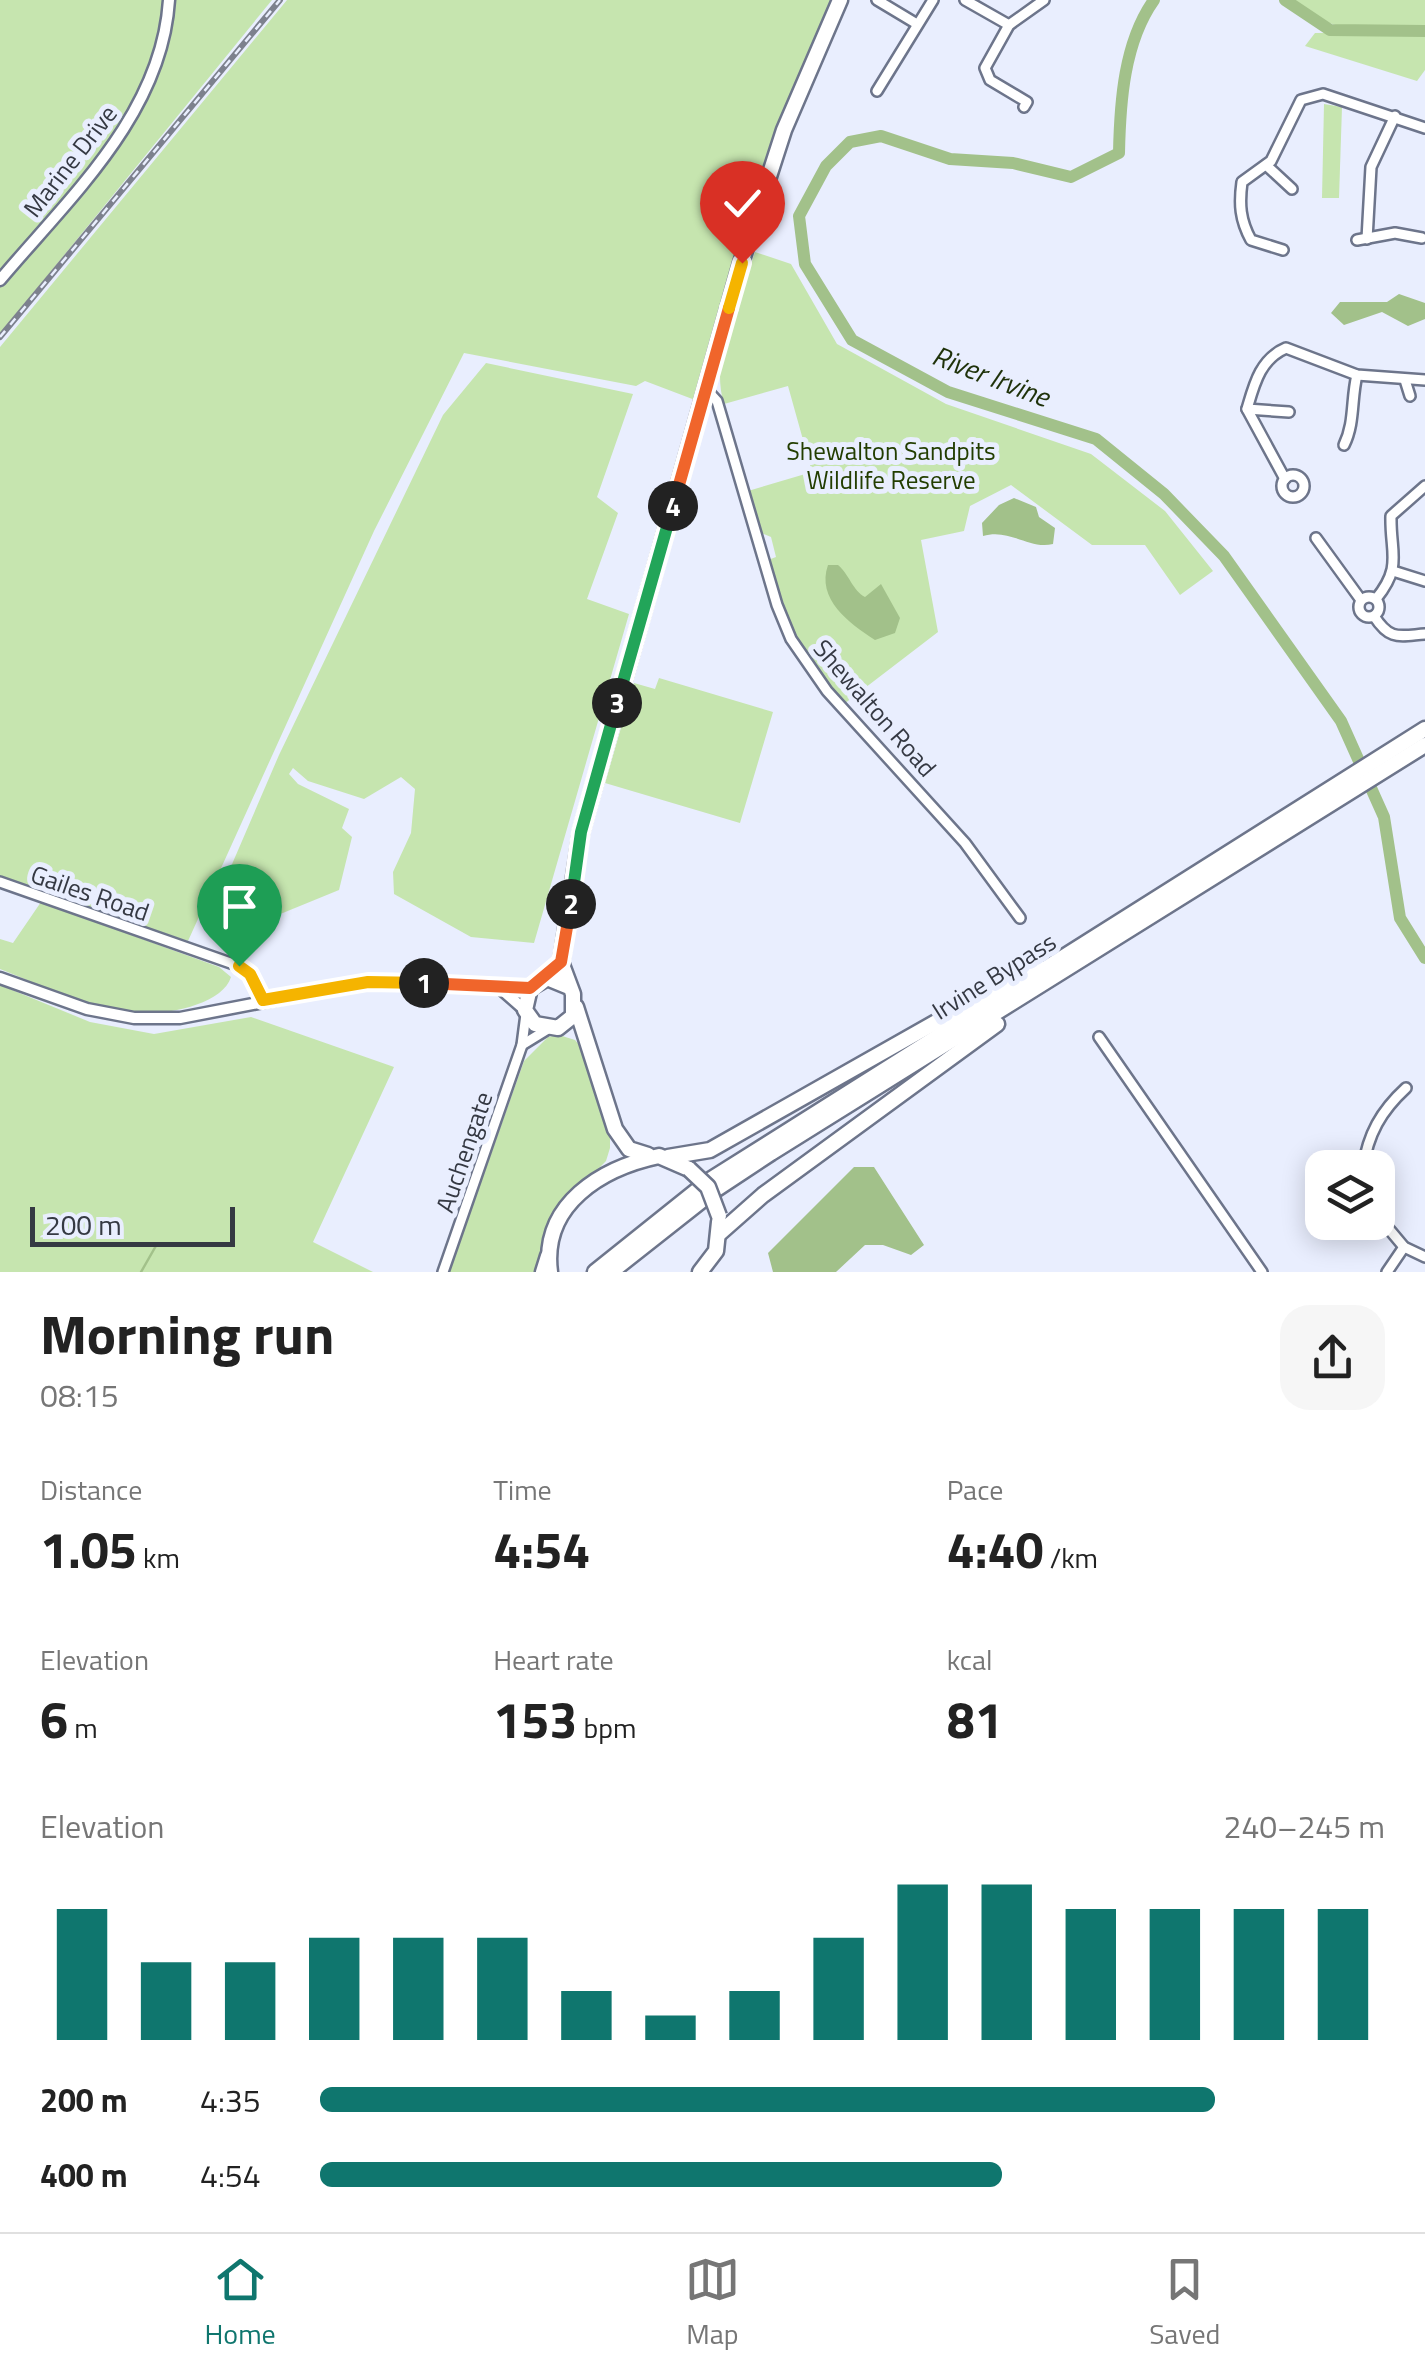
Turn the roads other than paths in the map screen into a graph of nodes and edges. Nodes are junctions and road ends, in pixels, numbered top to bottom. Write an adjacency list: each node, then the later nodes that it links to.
1 (169, 0): 17 (street, Marine Drive)
2 (840, 0): 21 (main road)
3 (877, 0): 7 (street)
4 (932, 0): 7 (street)
5 (965, 0): 8 (street)
6 (1044, 0): 8 (street)
7 (918, 24): 9 (street)
8 (1009, 25): 10 (street)
9 (877, 91)
10 (1024, 107)
11 (1395, 116): 12 (street); 13 (street); 15 (street)
12 (1425, 128)
13 (1266, 165): 14 (street); 16 (street)
14 (1292, 189)
15 (1422, 238)
16 (1282, 250)
17 (0, 280)
18 (1357, 375): 19 (street); 23 (street); 25 (street)
19 (1405, 380): 20 (street); 22 (street)
20 (1425, 380)
21 (706, 388): 42 (street, Shewalton Road); 44 (main road)
22 (1410, 396)
23 (1247, 409): 24 (street); 26 (street)
24 (1289, 412)
25 (1344, 444)
26 (1285, 479)
27 (1425, 486): 28 (street)
28 (1415, 496): 29 (street); 31 (street)
29 (1425, 506)
30 (1316, 538): 34 (street)
31 (1393, 571): 32 (street); 33 (street)
32 (1425, 581)
33 (1376, 599): 34 (street); 35 (street)
34 (1362, 600): 35 (street)
35 (1374, 616): 36 (street)
36 (1425, 634)
37 (1425, 729): 38 (main road, Irvine Bypass)
38 (1416, 745): 39 (main road, Irvine Bypass)
39 (1318, 804): 41 (main road, Irvine Bypass); 43 (main road, Irvine Bypass)
40 (0, 882): 49 (street, Gailes Road)
41 (1158, 898): 59 (main road); 69 (main road, Irvine Bypass)
42 (1020, 918)
43 (1103, 948): 61 (main road); 70 (main road, Irvine Bypass)
44 (561, 962): 46 (main road); 48 (main road)
45 (0, 978): 49 (street)
46 (533, 985): 47 (street); 48 (main road); 51 (main road)
47 (496, 986): 49 (street); 51 (street)
48 (569, 987): 50 (main road)
49 (263, 1000)
50 (576, 1004): 52 (main road); 54 (main road)
51 (526, 1012): 52 (main road); 55 (street, Auchengate)
52 (548, 1029): 54 (main road); 55 (street)
53 (1099, 1037): 72 (street)
54 (586, 1040): 57 (main road)
55 (522, 1046): 66 (street, Auchengate)
56 (1406, 1088): 58 (street)
57 (614, 1129): 59 (main road); 60 (main road)
58 (1365, 1150)
59 (663, 1157): 60 (main road); 61 (main road, bridge)
60 (598, 1175): 64 (main road)
61 (720, 1234): 71 (main road)
62 (1395, 1236): 63 (street)
63 (1404, 1247): 65 (street); 73 (street)
64 (548, 1256): 67 (main road); 68 (main road)
65 (1425, 1256)
66 (444, 1272)
67 (542, 1272)
68 (550, 1272)
69 (595, 1272)
70 (611, 1272)
71 (700, 1272)
72 (1262, 1272)
73 (1388, 1272)

